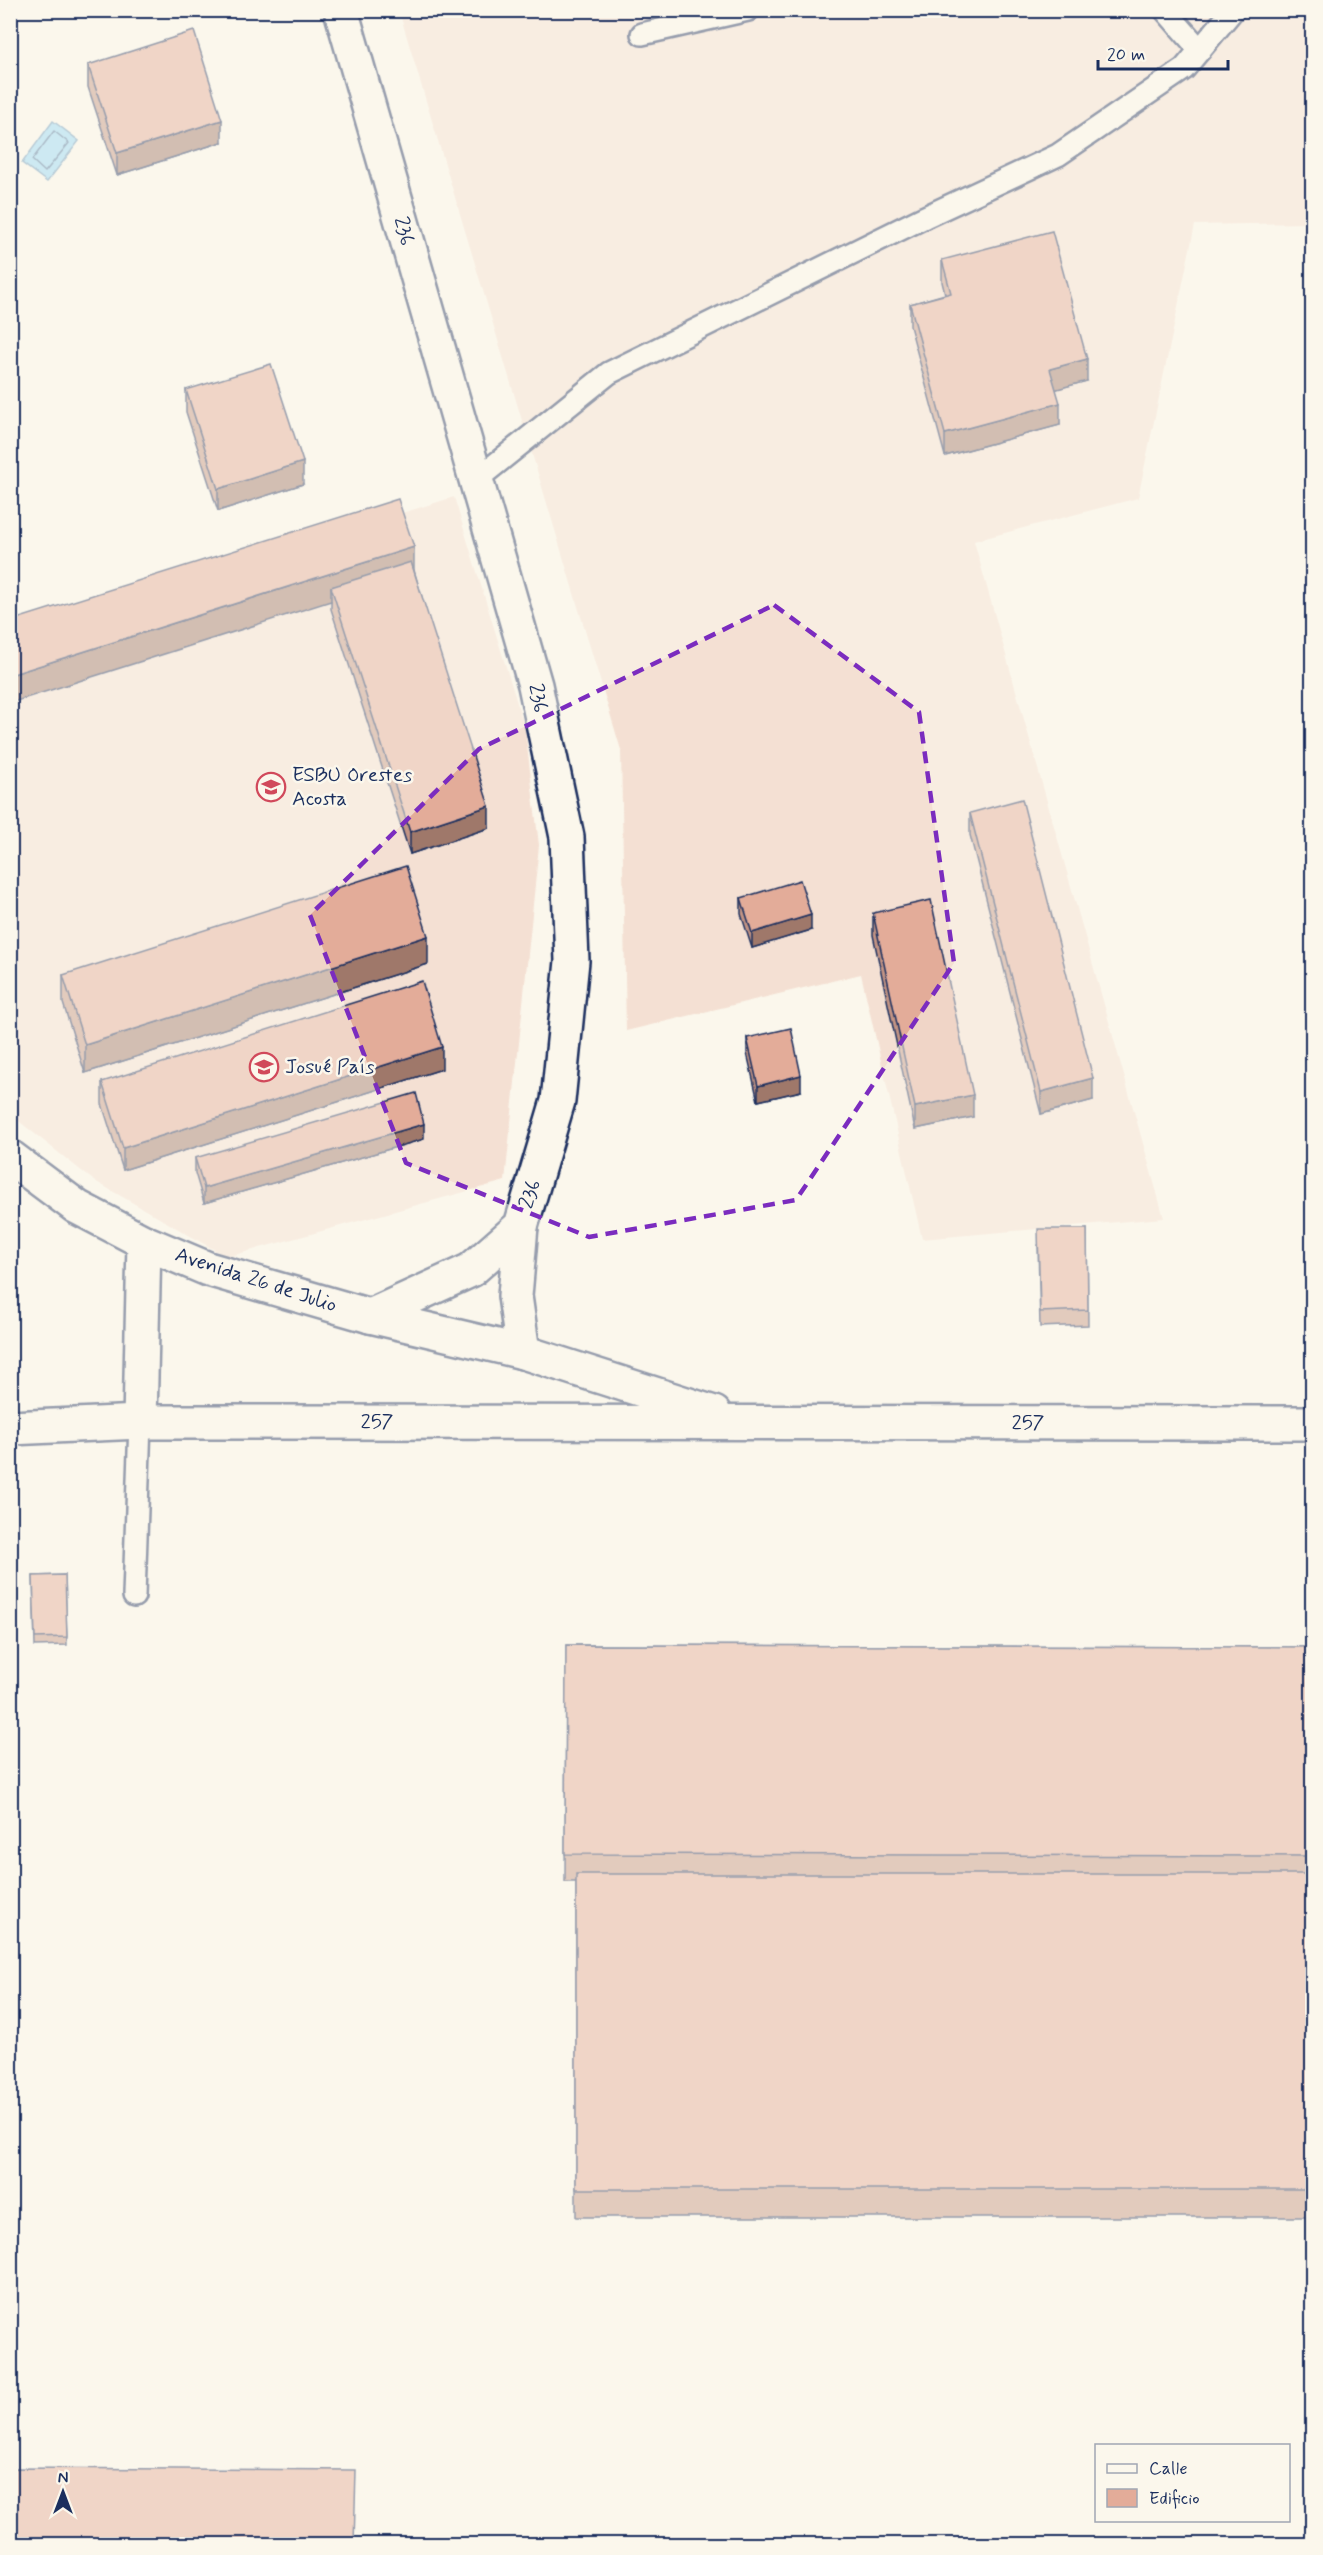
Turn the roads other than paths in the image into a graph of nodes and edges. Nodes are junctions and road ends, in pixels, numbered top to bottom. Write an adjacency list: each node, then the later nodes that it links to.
1 (341, 10): 7 (street, 236)
2 (748, 10): 5 (lane)
3 (1165, 10): 6 (lane)
4 (1233, 10): 6 (lane)
5 (642, 34)
6 (1200, 50): 7 (lane)
7 (476, 480): 9 (street, 236)
8 (10, 1157): 10 (street, Avenida 26 de Julio)
9 (521, 1226): 11 (street, 236); 12 (street)
10 (144, 1242): 11 (street, Avenida 26 de Julio); 13 (street, Avenida 26 de Julio)
11 (370, 1316): 12 (street, 257)
12 (523, 1352): 14 (street, 257)
13 (140, 1422): 14 (street, 257); 16 (street, 257); 17 (lane)
14 (743, 1423): 15 (street, 257)
15 (1312, 1423)
16 (10, 1428)
17 (134, 1596)

